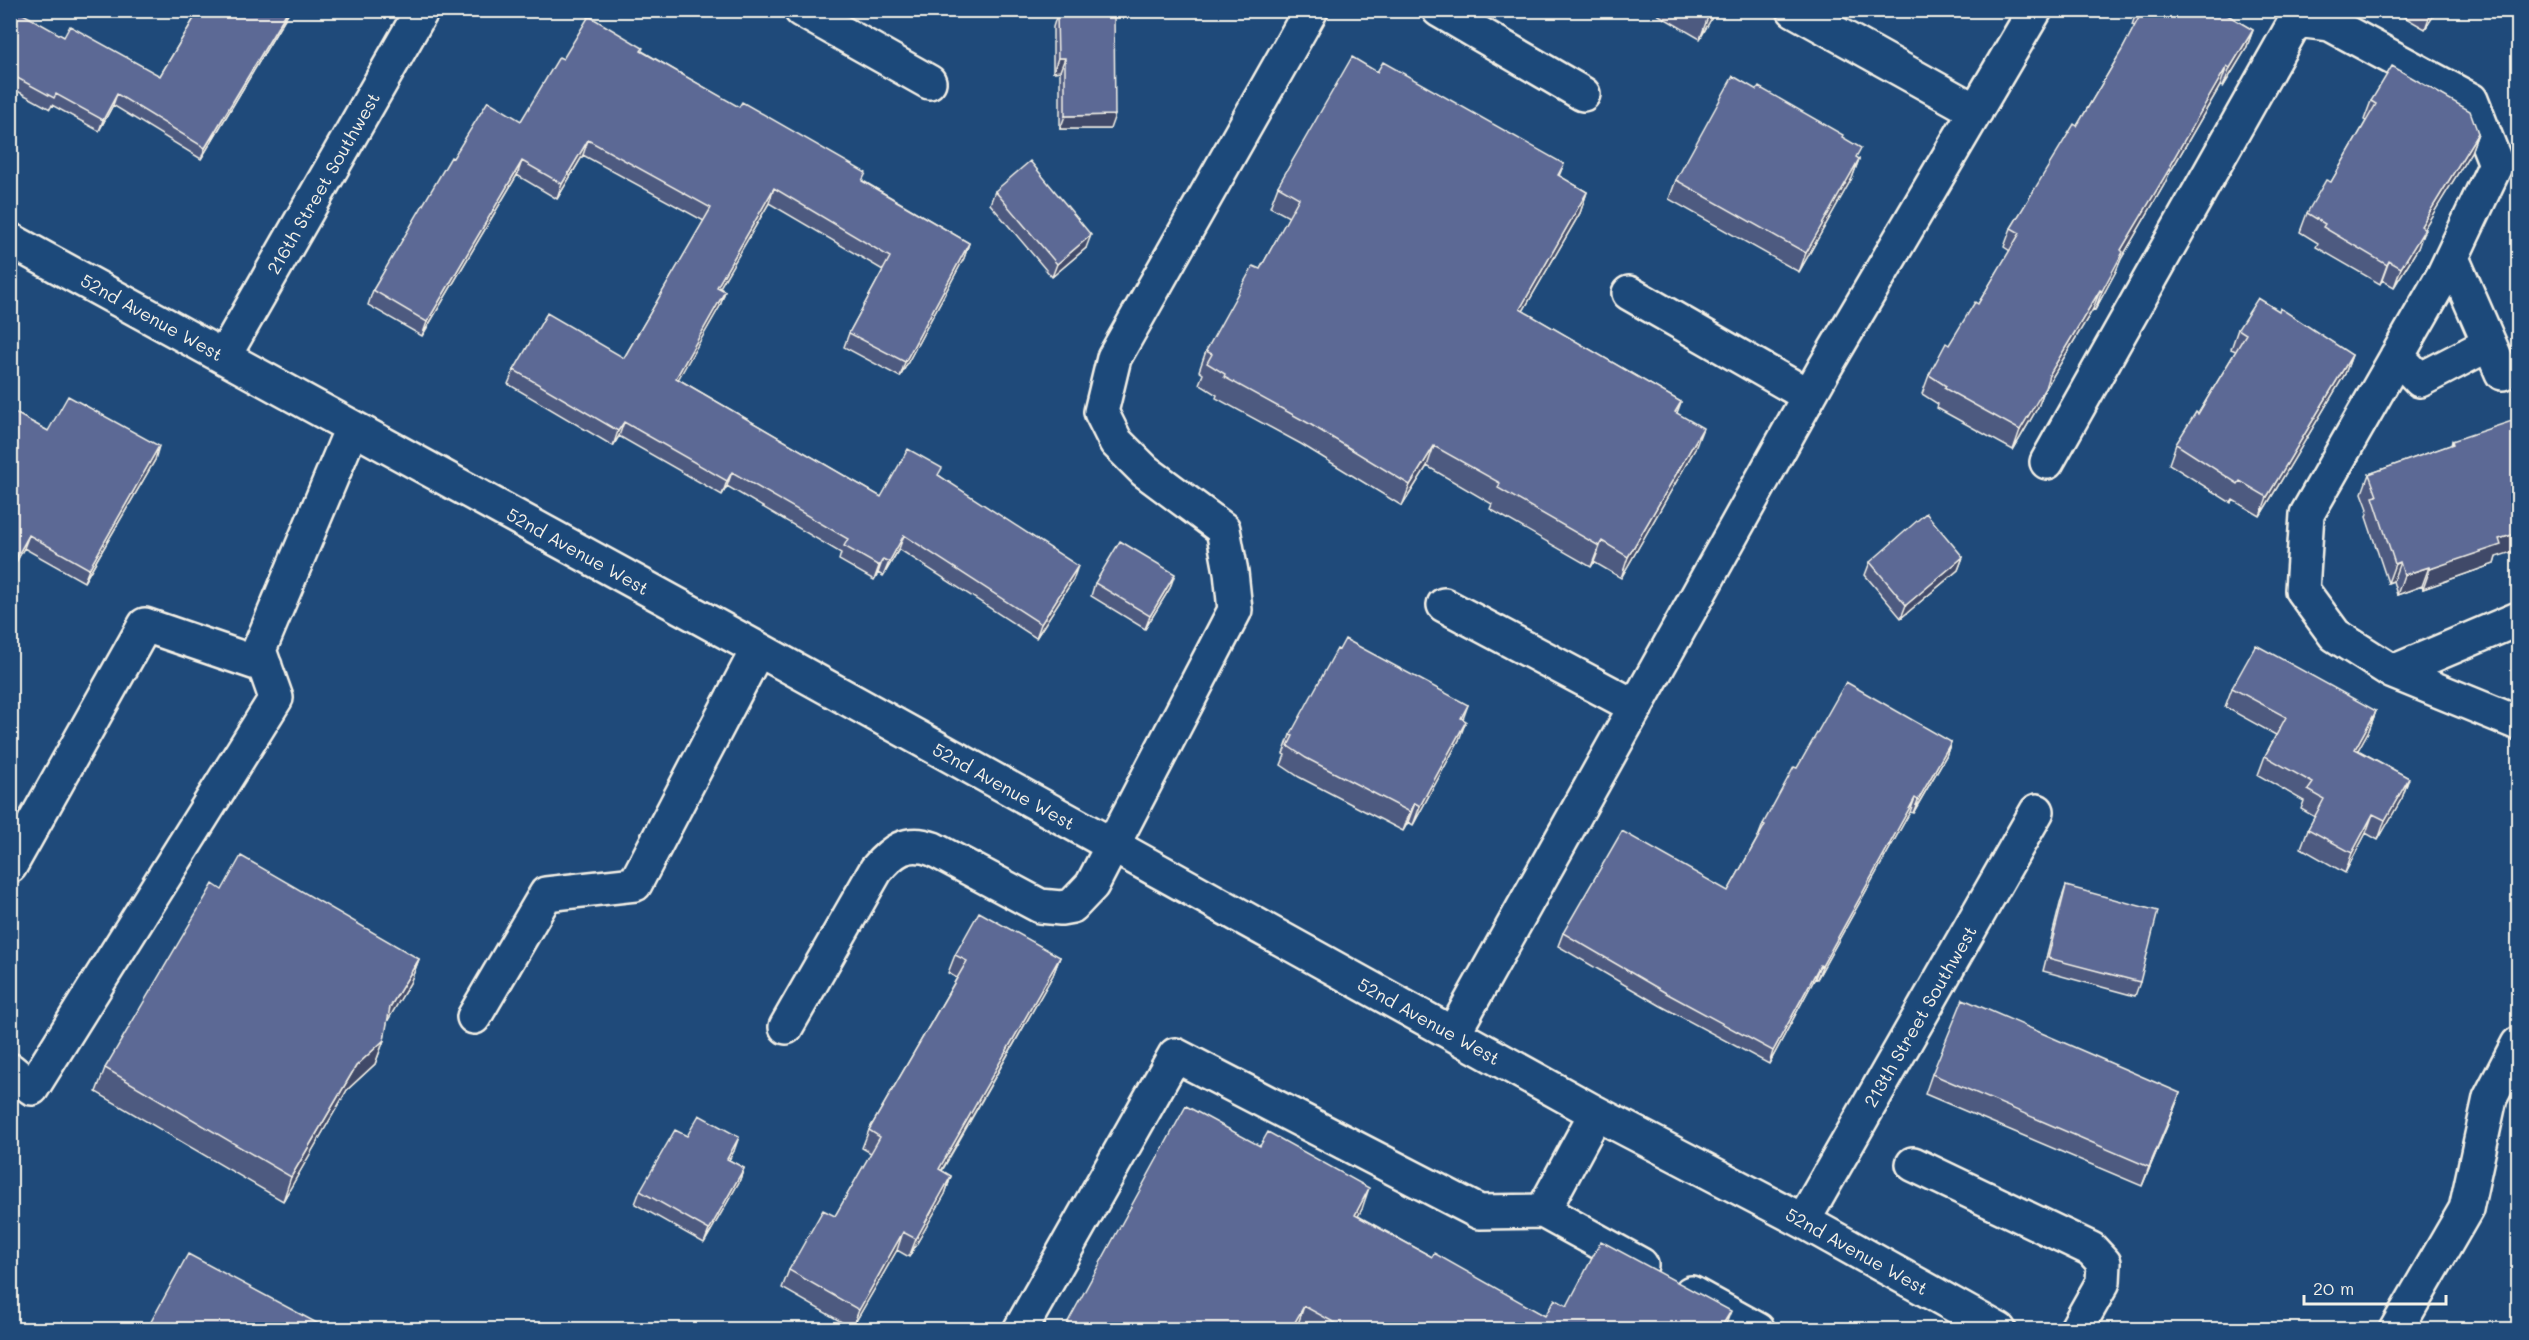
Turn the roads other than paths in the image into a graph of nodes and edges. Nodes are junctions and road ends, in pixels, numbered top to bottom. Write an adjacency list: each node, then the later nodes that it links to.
1 (422, 10): 14 (street, 216th Street Southwest)
2 (801, 10): 8 (street)
3 (1311, 10): 27 (street)
4 (1439, 10): 9 (street)
5 (1794, 10): 10 (street)
6 (2035, 10): 10 (street)
7 (2296, 15): 12 (street); 18 (street)
8 (929, 82)
9 (1582, 94)
10 (1976, 111): 16 (street)
11 (10, 240): 14 (street, 52nd Avenue West)
12 (2452, 258): 15 (street); 15 (street)
13 (1629, 293): 16 (street)
14 (224, 356): 17 (street, 52nd Avenue West)
15 (2397, 356): 23 (street)
16 (1809, 396): 24 (street)
17 (352, 428): 21 (street, 52nd Avenue West); 22 (street)
18 (2047, 462)
19 (1444, 605): 24 (street)
20 (2518, 620): 23 (street)
21 (758, 649): 27 (street, 52nd Avenue West); 29 (street)
22 (264, 666): 28 (street); 33 (street)
23 (2393, 672): 25 (street)
24 (1636, 707): 31 (street)
25 (2518, 723)
26 (2037, 810): 37 (street, 213th Street Southwest)
27 (1111, 845): 30 (street); 31 (street, 52nd Avenue West)
28 (10, 866)
29 (474, 1017)
30 (786, 1027)
31 (1453, 1034): 34 (street, 52nd Avenue West)
32 (2518, 1044): 42 (street)
33 (10, 1070)
34 (1596, 1113): 36 (street); 37 (street, 52nd Avenue West)
35 (1913, 1164): 41 (street)
36 (1543, 1211): 38 (street); 39 (street)
37 (1803, 1221): 40 (street, 52nd Avenue West)
38 (1020, 1329)
39 (1758, 1329)
40 (1999, 1329)
41 (2076, 1329)
42 (2396, 1329)

